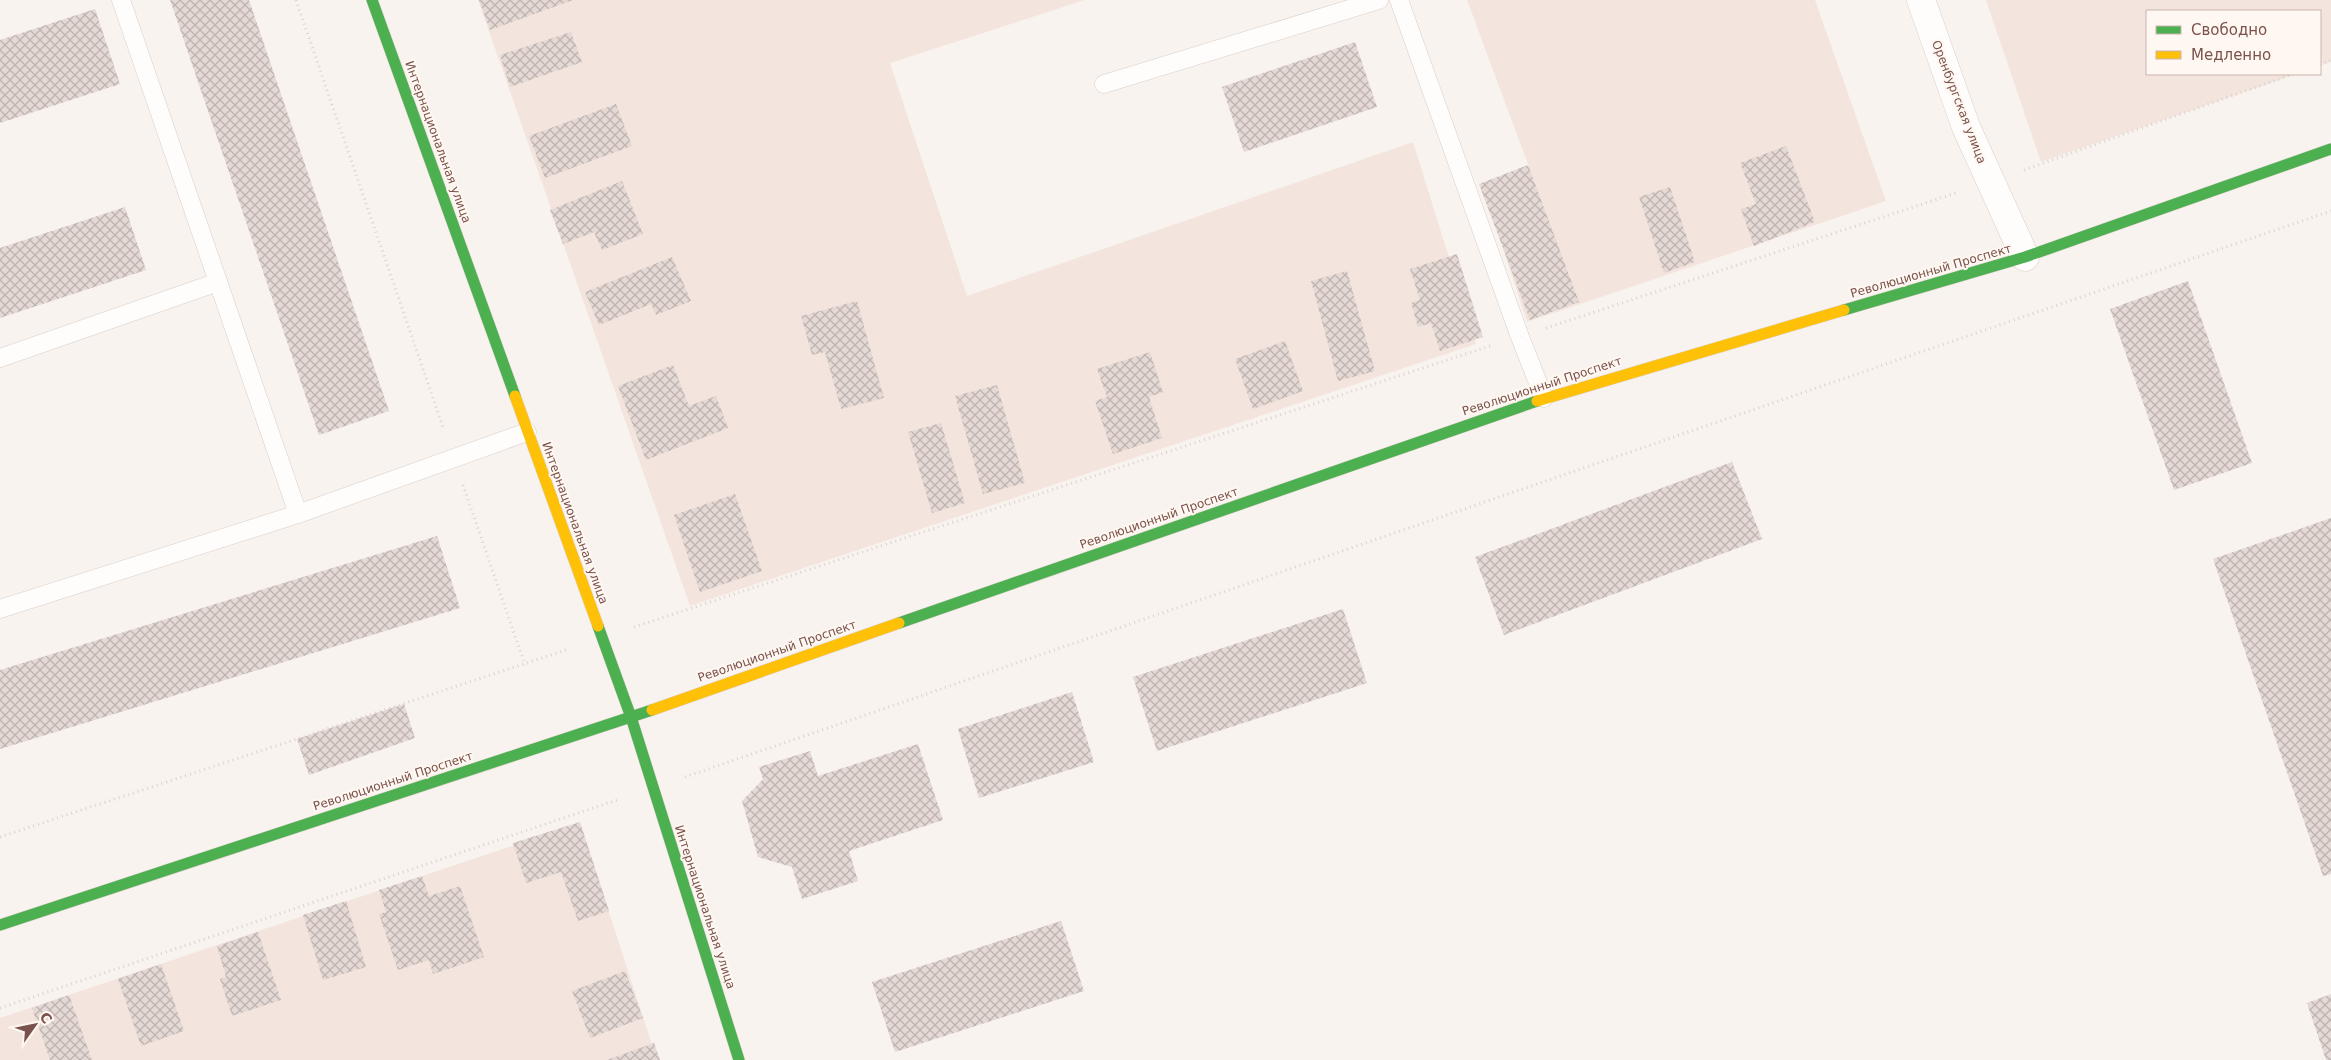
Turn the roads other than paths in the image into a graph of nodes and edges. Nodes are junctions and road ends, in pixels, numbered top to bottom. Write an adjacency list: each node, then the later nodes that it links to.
1 (121, 0): 9 (lane)
2 (372, 0): 12 (street, Интернациональная улица)
3 (1379, 0): 6 (lane)
4 (1399, 0): 11 (lane)
5 (1921, 0): 8 (street, Оренбургская улица)
6 (1104, 84)
7 (2331, 149): 8 (street, Революционный Проспект)
8 (2025, 257): 11 (street, Революционный Проспект)
9 (218, 282): 10 (lane); 13 (lane)
10 (0, 358)
11 (1544, 398): 15 (street, Революционный Проспект)
12 (528, 432): 13 (lane); 15 (street, Интернациональная улица)
13 (298, 514): 14 (lane)
14 (0, 609)
15 (631, 717): 16 (street, Революционный Проспект); 17 (street, Интернациональная улица)
16 (0, 925)
17 (739, 1060)

